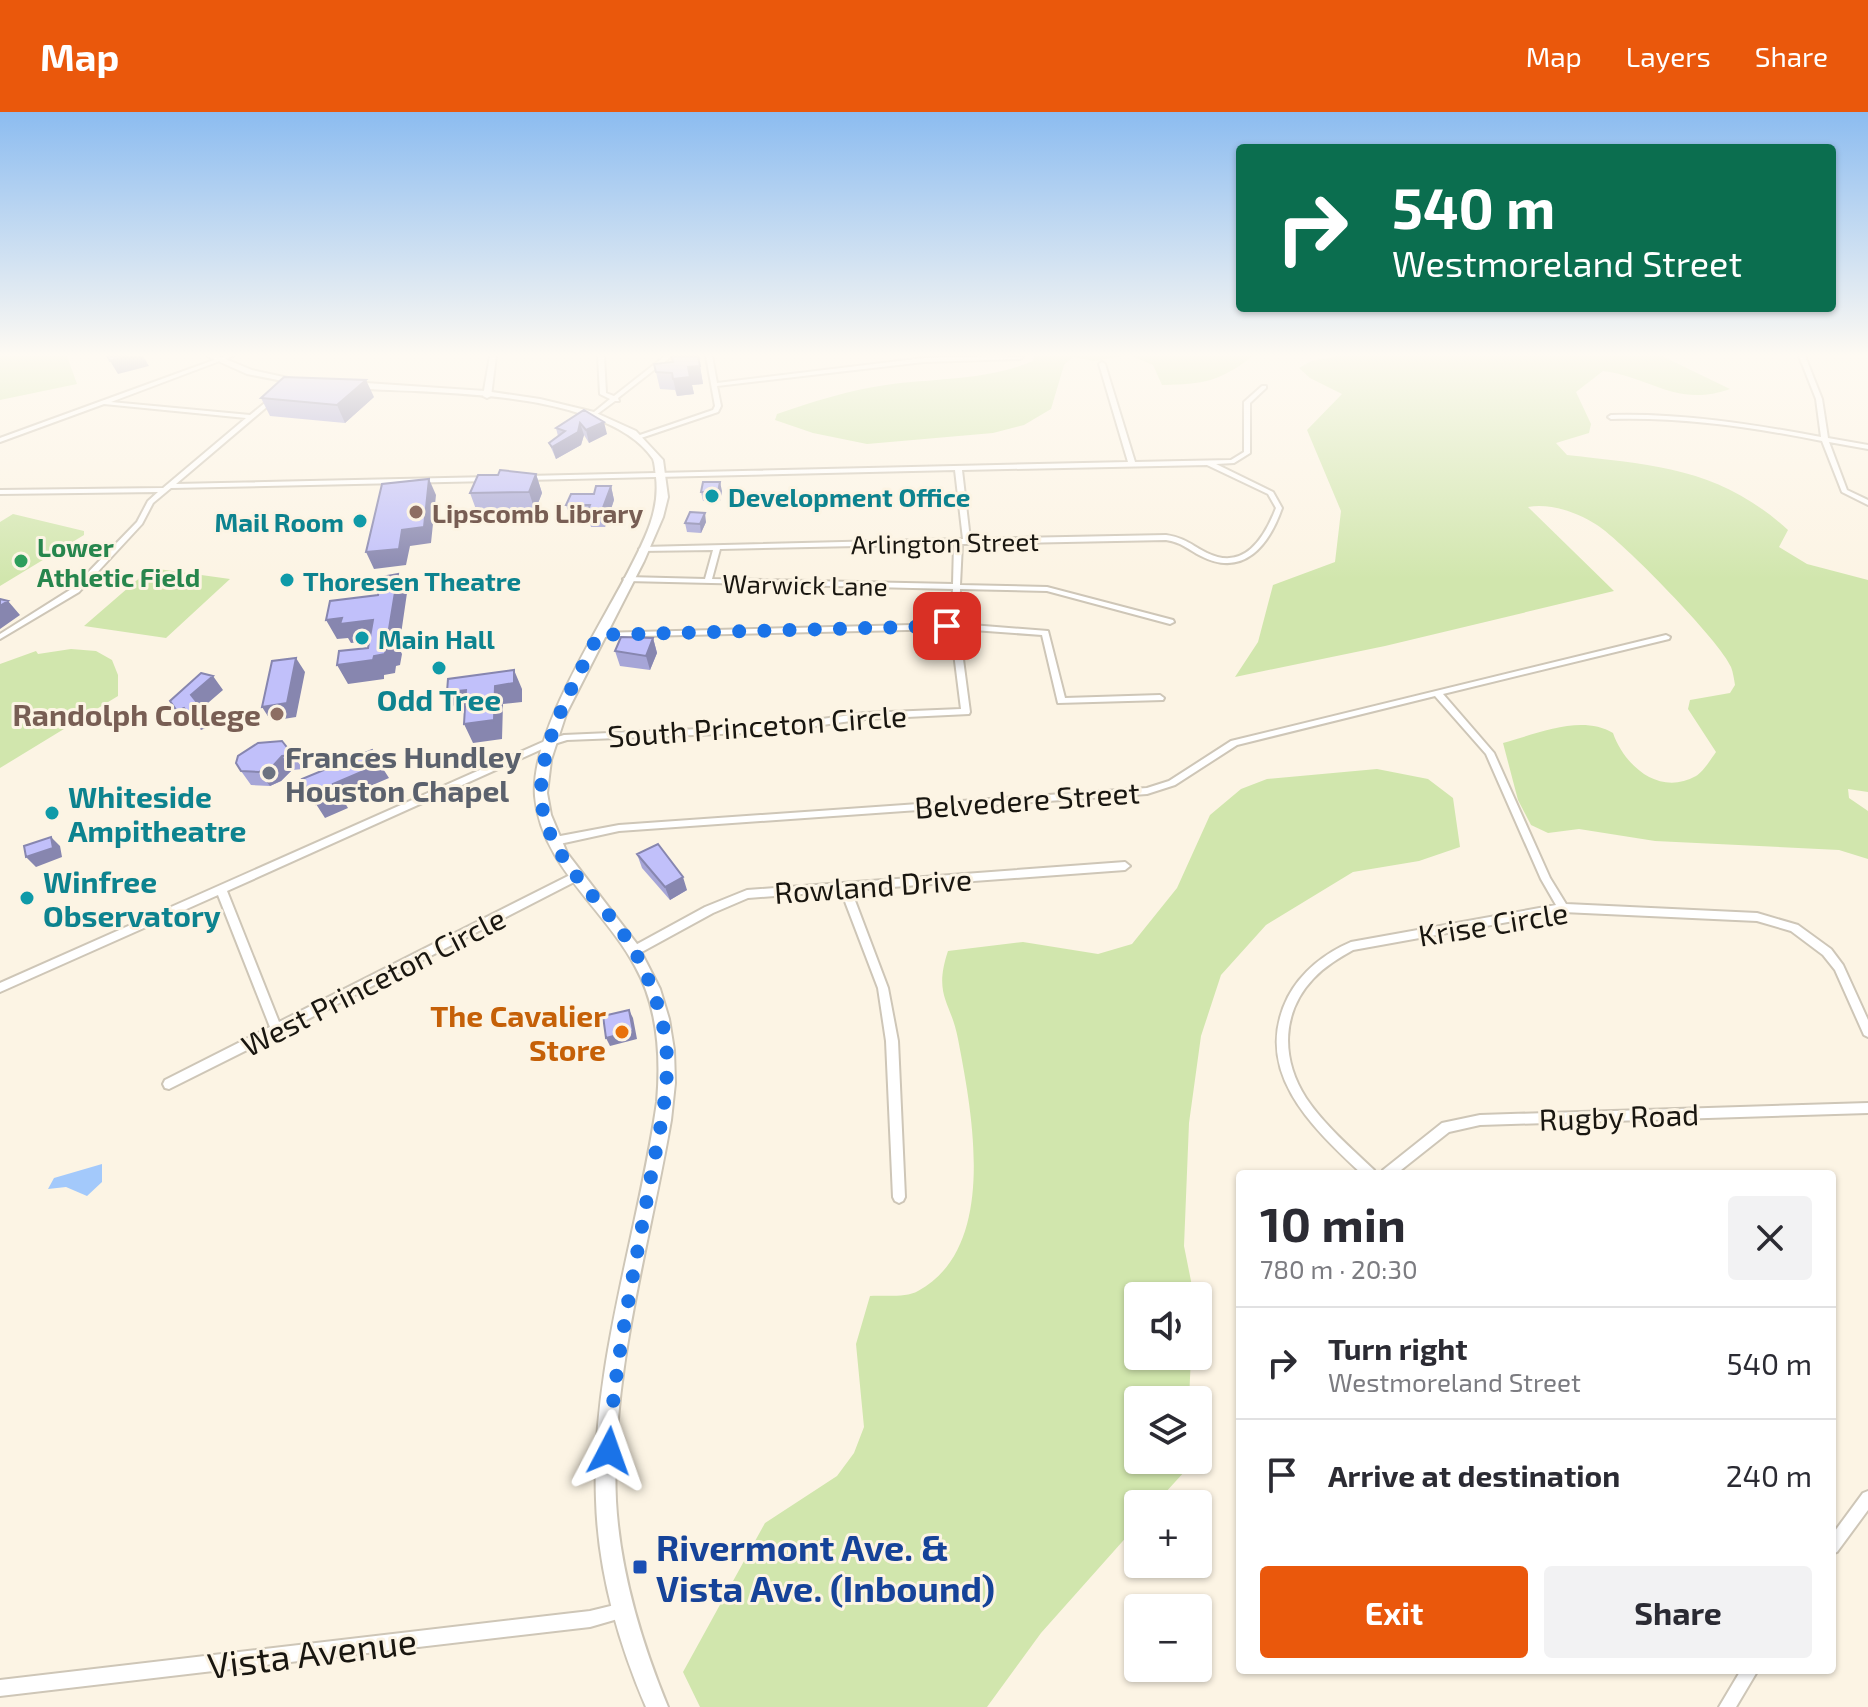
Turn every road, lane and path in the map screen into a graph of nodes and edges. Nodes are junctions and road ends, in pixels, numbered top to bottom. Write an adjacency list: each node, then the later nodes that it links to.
1 (26, 430): 11 (street)
2 (235, 430): 19 (street)
3 (627, 430): 9 (main road)
4 (658, 430): 9 (street)
5 (1122, 430): 14 (street)
6 (1247, 430): 13 (street)
7 (1774, 430): 10 (street)
8 (1824, 430): 10 (street)
9 (639, 437): 16 (main road)
10 (1825, 439): 12 (street); 21 (street)
11 (0, 440)
12 (1868, 447)
13 (1208, 463): 14 (street); 22 (street, Arlington Street)
14 (1132, 464): 15 (street)
15 (958, 468): 16 (street); 22 (street)
16 (664, 476): 17 (street); 24 (main road)
17 (523, 478)
18 (493, 479): 19 (street)
19 (166, 488): 20 (street); 31 (street)
20 (0, 492)
21 (1868, 503)
22 (962, 541): 23 (street, Arlington Street); 27 (street)
23 (717, 548): 24 (street, Arlington Street); 26 (street)
24 (643, 549): 25 (main road)
25 (627, 579): 26 (street, Warwick Lane); 30 (main road)
26 (708, 581): 27 (street, Warwick Lane)
27 (956, 588): 28 (street, Warwick Lane); 29 (street)
28 (1170, 622)
29 (955, 626): 30 (street); 34 (street); 35 (street, South Princeton Circle)
30 (598, 635): 35 (main road)
31 (0, 637)
32 (1666, 637): 33 (street, Belvedere Street)
33 (1437, 693): 36 (street, Belvedere Street); 41 (street)
34 (1160, 698)
35 (548, 743): 36 (main road); 40 (street, South Princeton Circle)
36 (555, 841): 38 (main road)
37 (1125, 866): 39 (street, Rowland Drive)
38 (577, 876): 42 (main road); 44 (street, West Princeton Circle)
39 (845, 888): 42 (street, Rowland Drive); 50 (street)
40 (221, 889): 43 (street, South Princeton Circle); 44 (street)
41 (1563, 908): 45 (street, Krise Circle); 48 (street, Krise Circle)
42 (634, 951): 53 (main road)
43 (0, 988)
44 (277, 1030): 46 (street, West Princeton Circle)
45 (1868, 1032)
46 (169, 1084)
47 (1868, 1108): 49 (street, Rugby Road)
48 (1366, 1170)
49 (1392, 1170)
50 (899, 1197)
51 (1868, 1498): 52 (street)
52 (1836, 1542)
53 (623, 1611): 55 (street, Vista Avenue); 56 (main road)
54 (1748, 1674): 57 (street)
55 (0, 1688)
56 (657, 1707)
57 (1727, 1707)

